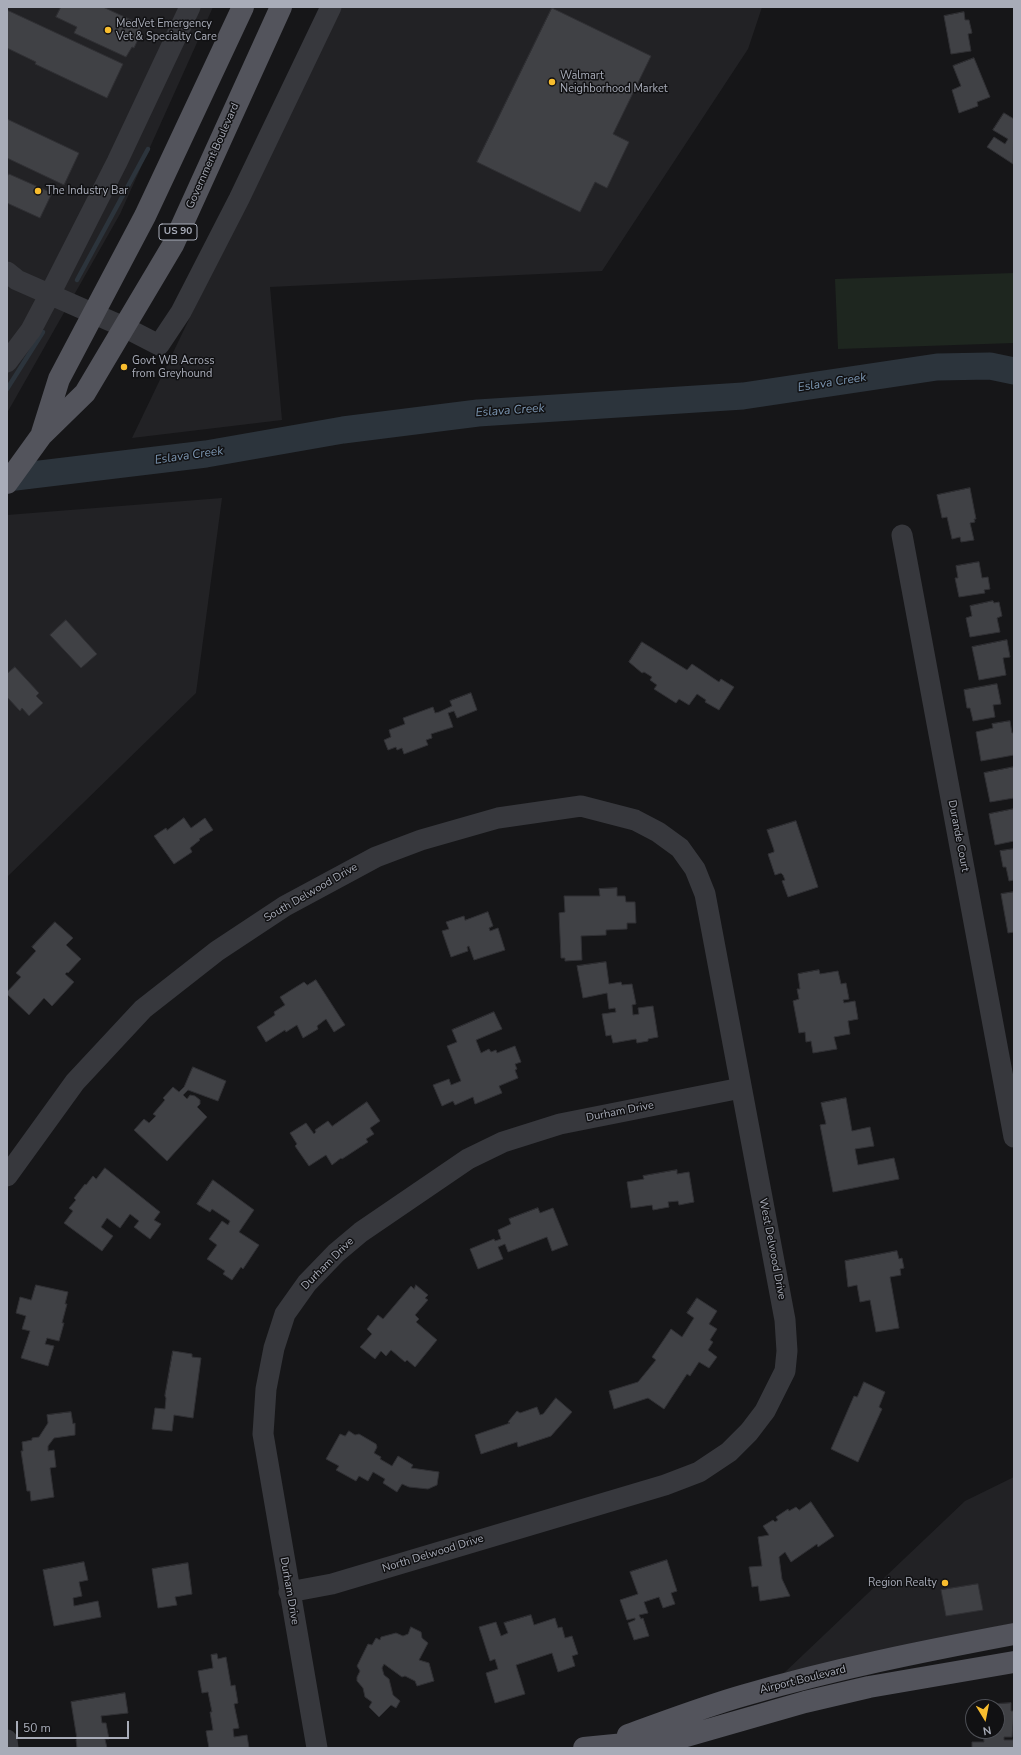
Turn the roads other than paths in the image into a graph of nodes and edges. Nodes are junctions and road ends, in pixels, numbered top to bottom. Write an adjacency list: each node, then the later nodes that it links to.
1 (190, 7): 6 (street)
2 (243, 7): 7 (main road, Government Boulevard / US 90)
3 (281, 7): 8 (main road, Government Boulevard / US 90)
4 (331, 7): 8 (street)
5 (7, 272): 6 (street)
6 (50, 294): 7 (street); 9 (street)
7 (94, 314): 8 (street); 10 (main road, Government Boulevard / US 90)
8 (124, 327): 10 (main road, Government Boulevard / US 90)
9 (7, 362)
10 (41, 436): 11 (main road, Government Boulevard / US 90)
11 (7, 483)
12 (902, 535): 15 (street, Durande Court)
13 (695, 869): 14 (street, West Delwood Drive); 16 (street, South Delwood Drive)
14 (742, 1088): 17 (street, West Delwood Drive); 18 (street, Durham Drive)
15 (1014, 1138)
16 (7, 1176)
17 (576, 1512): 18 (street, North Delwood Drive)
18 (289, 1592): 24 (street, Durham Drive)
19 (1014, 1634): 22 (main road, Airport Boulevard)
20 (1014, 1662): 22 (main road, Airport Boulevard)
21 (7, 1740): 23 (street)
22 (590, 1747)
23 (8, 1748)
24 (316, 1748)

